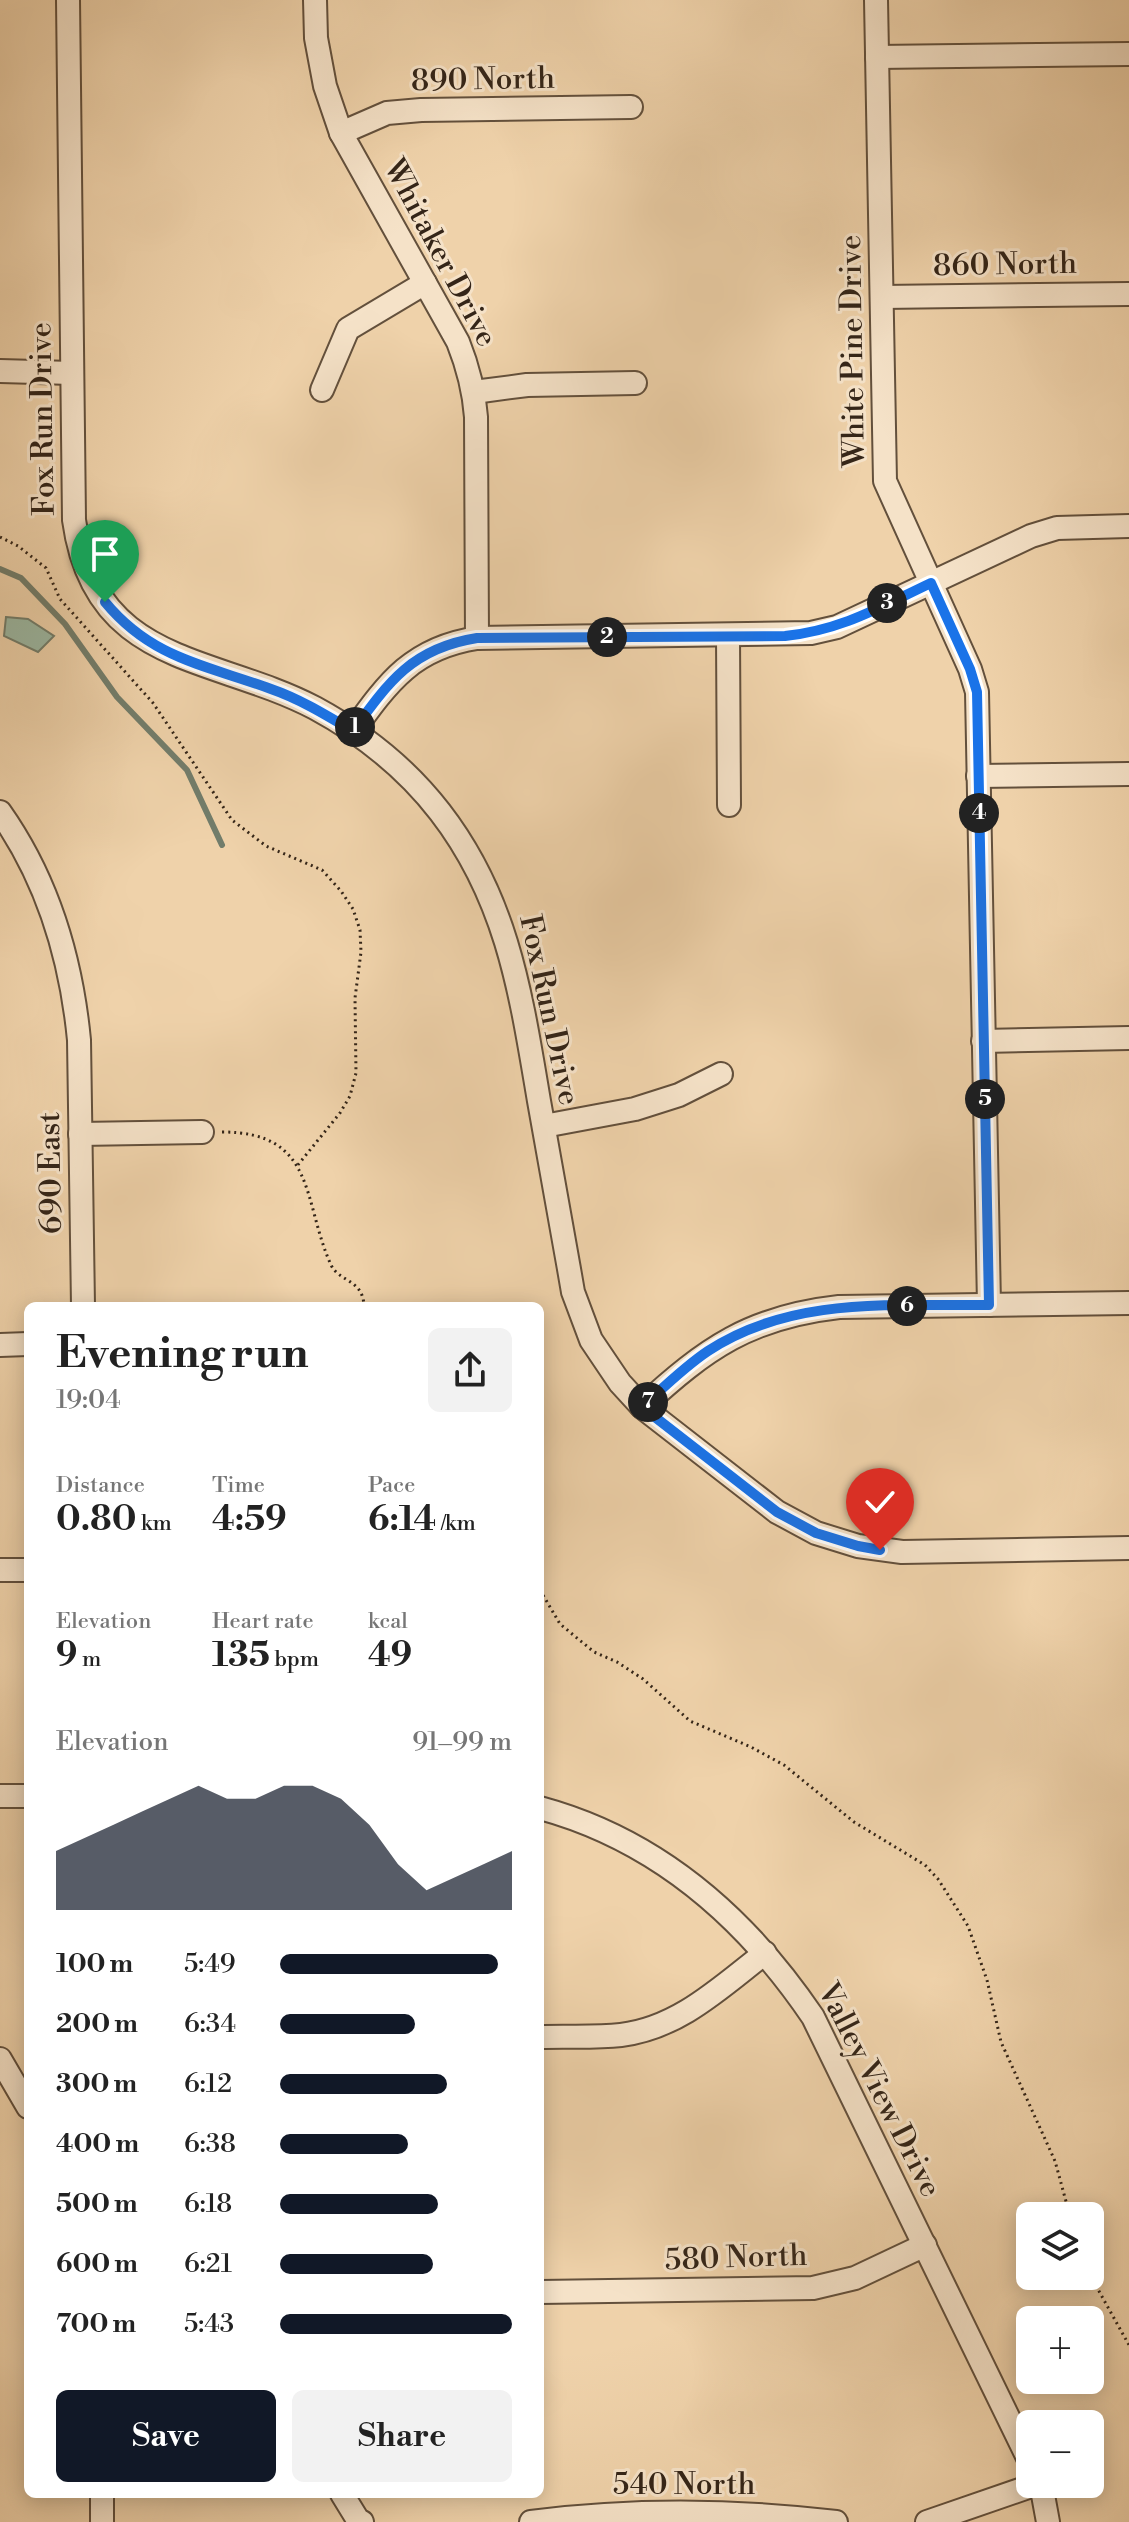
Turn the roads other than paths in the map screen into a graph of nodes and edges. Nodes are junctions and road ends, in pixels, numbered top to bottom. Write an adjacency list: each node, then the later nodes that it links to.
1 (68, 0): 12 (street, Fox Run Drive)
2 (315, 0): 7 (street, Whitaker Drive)
3 (876, 0): 5 (street, White Pine Drive)
4 (1129, 54): 5 (street)
5 (877, 57): 10 (street, White Pine Drive)
6 (631, 107): 7 (street, 890 North)
7 (341, 133): 8 (street, Whitaker Drive)
8 (425, 283): 14 (street); 15 (street, Whitaker Drive)
9 (1129, 294): 10 (street, 860 North)
10 (882, 297): 17 (street, White Pine Drive)
11 (0, 371): 12 (street)
12 (72, 373): 20 (street, Fox Run Drive)
13 (635, 383): 15 (street)
14 (322, 390)
15 (474, 392): 19 (street, Whitaker Drive)
16 (1129, 526): 17 (street)
17 (931, 583): 18 (street); 22 (street, White Pine Drive)
18 (728, 636): 19 (street); 23 (street)
19 (477, 638): 20 (street)
20 (353, 731): 28 (street, Fox Run Drive)
21 (1129, 774): 22 (street)
22 (978, 776): 26 (street, White Pine Drive)
23 (729, 805)
24 (0, 812): 30 (street, 690 East)
25 (1129, 1038): 26 (street)
26 (983, 1041): 33 (street, White Pine Drive)
27 (721, 1074): 28 (street)
28 (544, 1126): 36 (street, Fox Run Drive)
29 (202, 1132): 30 (street)
30 (80, 1134): 31 (street, 690 East)
31 (83, 1302)
32 (1129, 1303): 33 (street)
33 (989, 1305): 36 (street)
34 (24, 1344): 35 (street)
35 (0, 1345)
36 (642, 1407): 37 (street, Fox Run Drive)
37 (1129, 1548)
38 (0, 1570): 39 (street)
39 (24, 1570)
40 (0, 1796): 41 (street)
41 (24, 1796)
42 (544, 1809): 43 (street, Valley View Drive)
43 (765, 1953): 44 (street); 47 (street, Valley View Drive)
44 (544, 2037)
45 (0, 2059): 46 (street)
46 (24, 2099)
47 (925, 2245): 48 (street, 580 North); 49 (street, Valley View Drive)
48 (544, 2292)
49 (1016, 2433)
50 (1016, 2492): 59 (street)
51 (102, 2498): 56 (street)
52 (345, 2498): 55 (street)
53 (1042, 2498): 60 (street)
54 (715, 2518): 57 (street, 540 North); 58 (street, 540 North)
55 (360, 2521)
56 (102, 2522)
57 (531, 2522)
58 (836, 2522)
59 (927, 2522)
60 (1048, 2522)

